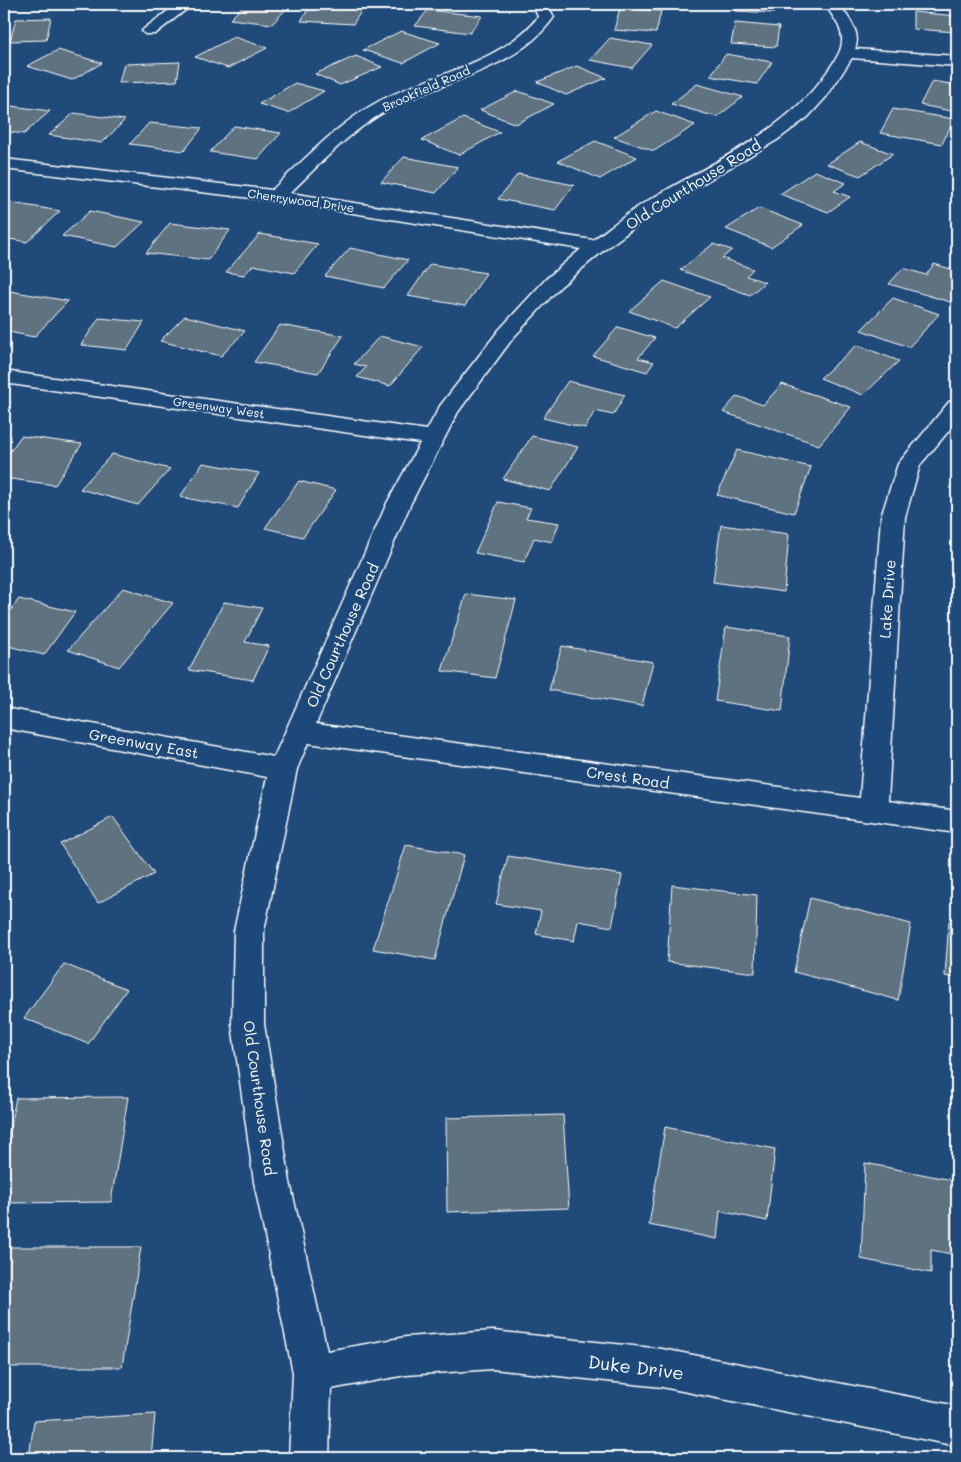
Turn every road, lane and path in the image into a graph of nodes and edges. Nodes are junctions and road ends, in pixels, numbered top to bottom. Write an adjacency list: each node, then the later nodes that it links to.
1 (186, 4): 4 (street)
2 (540, 4): 8 (street, Brookfield Road)
3 (832, 4): 5 (street, Old Courthouse Road)
4 (150, 31)
5 (846, 52): 6 (street); 9 (street, Old Courthouse Road)
6 (957, 61)
7 (4, 164): 8 (street, Cherrywood Drive)
8 (276, 196): 9 (street, Cherrywood Drive)
9 (597, 246): 12 (street, Old Courthouse Road)
10 (4, 377): 12 (street, Greenway West)
11 (957, 407): 16 (street, Lake Drive)
12 (435, 438): 14 (street, Old Courthouse Road)
13 (4, 718): 15 (street, Greenway East)
14 (300, 732): 15 (street, Old Courthouse Road); 16 (street, Crest Road)
15 (283, 769): 18 (street, Old Courthouse Road)
16 (872, 811): 17 (street, Crest Road)
17 (957, 822)
18 (312, 1373): 19 (street, Duke Drive); 20 (street, Old Courthouse Road)
19 (957, 1426)
20 (309, 1458)

